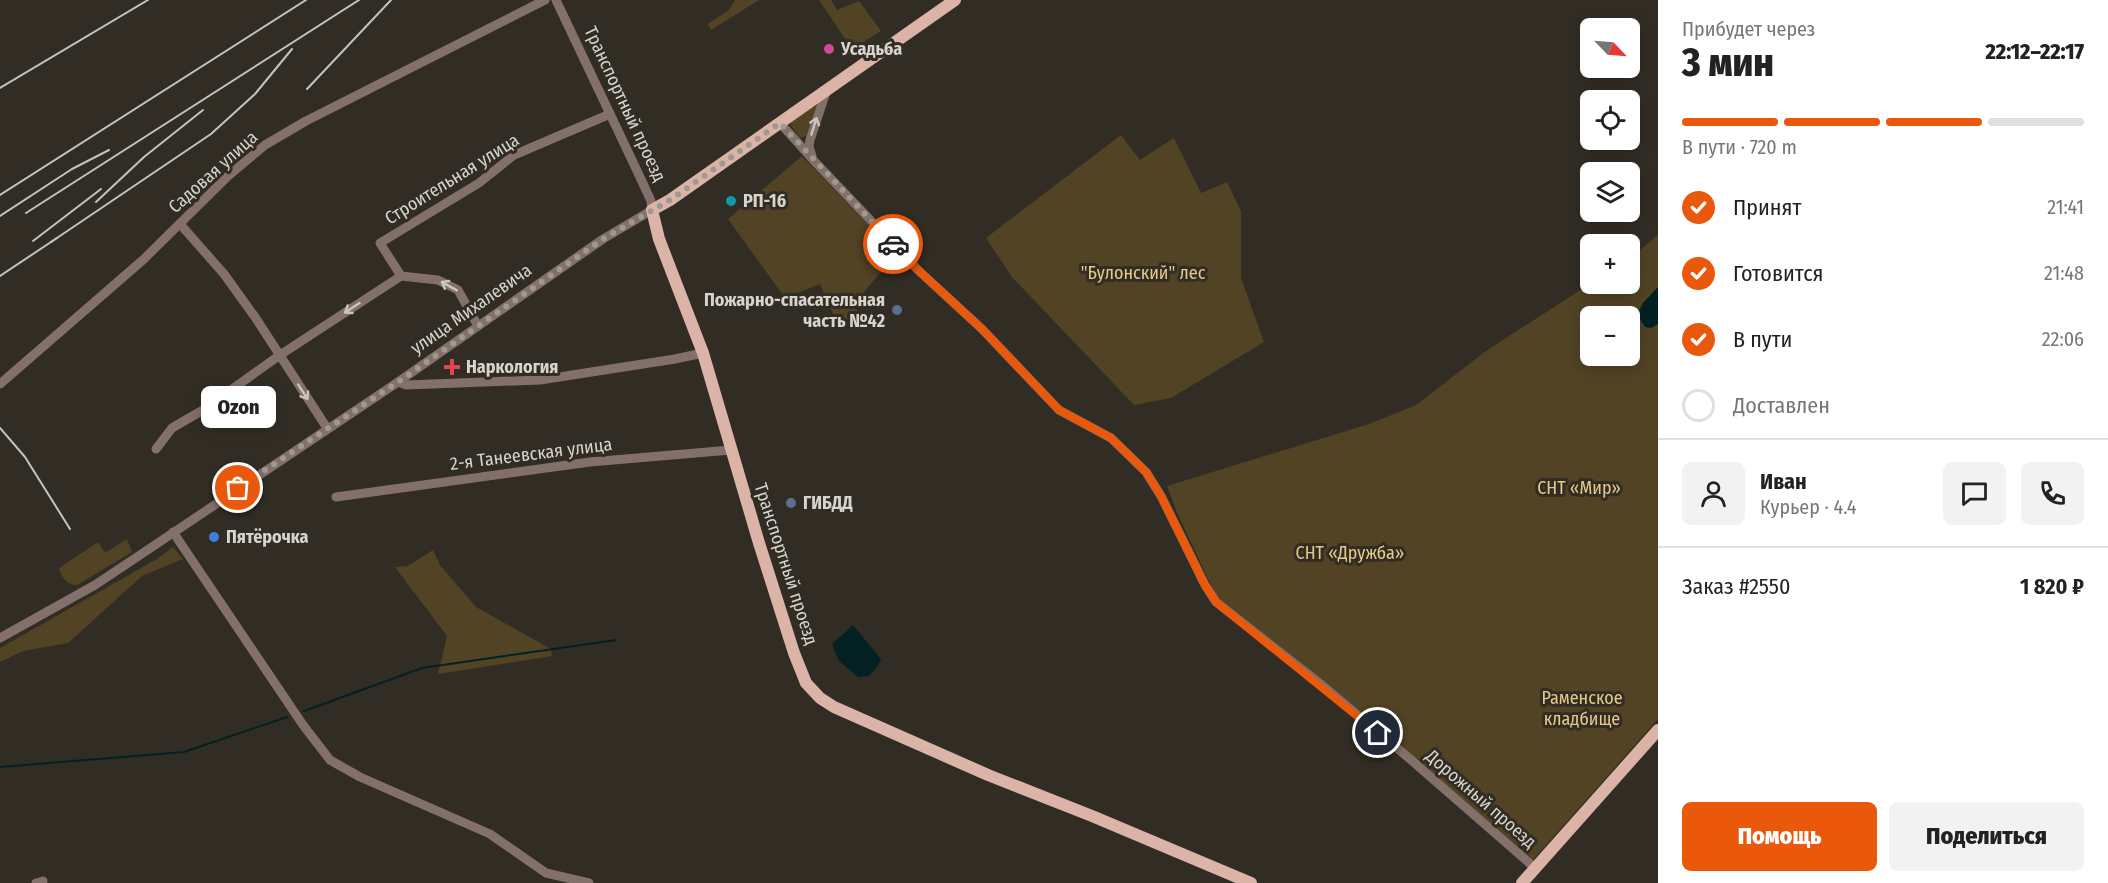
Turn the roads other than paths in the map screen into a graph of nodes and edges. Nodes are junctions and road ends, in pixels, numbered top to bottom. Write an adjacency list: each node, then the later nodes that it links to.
1 (545, 0): 9 (street, Садовая улица)
2 (556, 0): 5 (street, Транспортный проезд)
3 (955, 0): 4 (main road, улица Михалевича)
4 (827, 88): 6 (main road, улица Михалевича); 7 (street, one-way to 4)
5 (610, 114): 8 (street, Транспортный проезд); 10 (street, Строительная улица)
6 (780, 123): 7 (street, Дорожный проезд); 8 (main road, улица Михалевича)
7 (816, 163): 23 (street, Дорожный проезд)
8 (652, 210): 11 (street, улица Михалевича); 12 (main road, Транспортный проезд)
9 (180, 224): 13 (street); 15 (street, Садовая улица)
10 (401, 276): 11 (street, one-way to 10); 13 (street, one-way to 13)
11 (478, 326): 14 (street, улица Михалевича)
12 (703, 353): 14 (street); 18 (main road, Транспортный проезд)
13 (280, 354): 16 (street, one-way to 16); 17 (street)
14 (398, 382): 16 (street, улица Михалевича)
15 (0, 384)
16 (327, 429): 20 (street, улица Михалевича)
17 (156, 449)
18 (731, 450): 19 (street, 2-я Танеевская улица); 25 (main road, Транспортный проезд)
19 (336, 497)
20 (173, 532): 21 (street, улица Михалевича); 24 (street)
21 (0, 638)
22 (1658, 730): 23 (main road)
23 (1535, 868): 26 (main road)
24 (589, 883)
25 (1251, 883)
26 (1522, 883)

